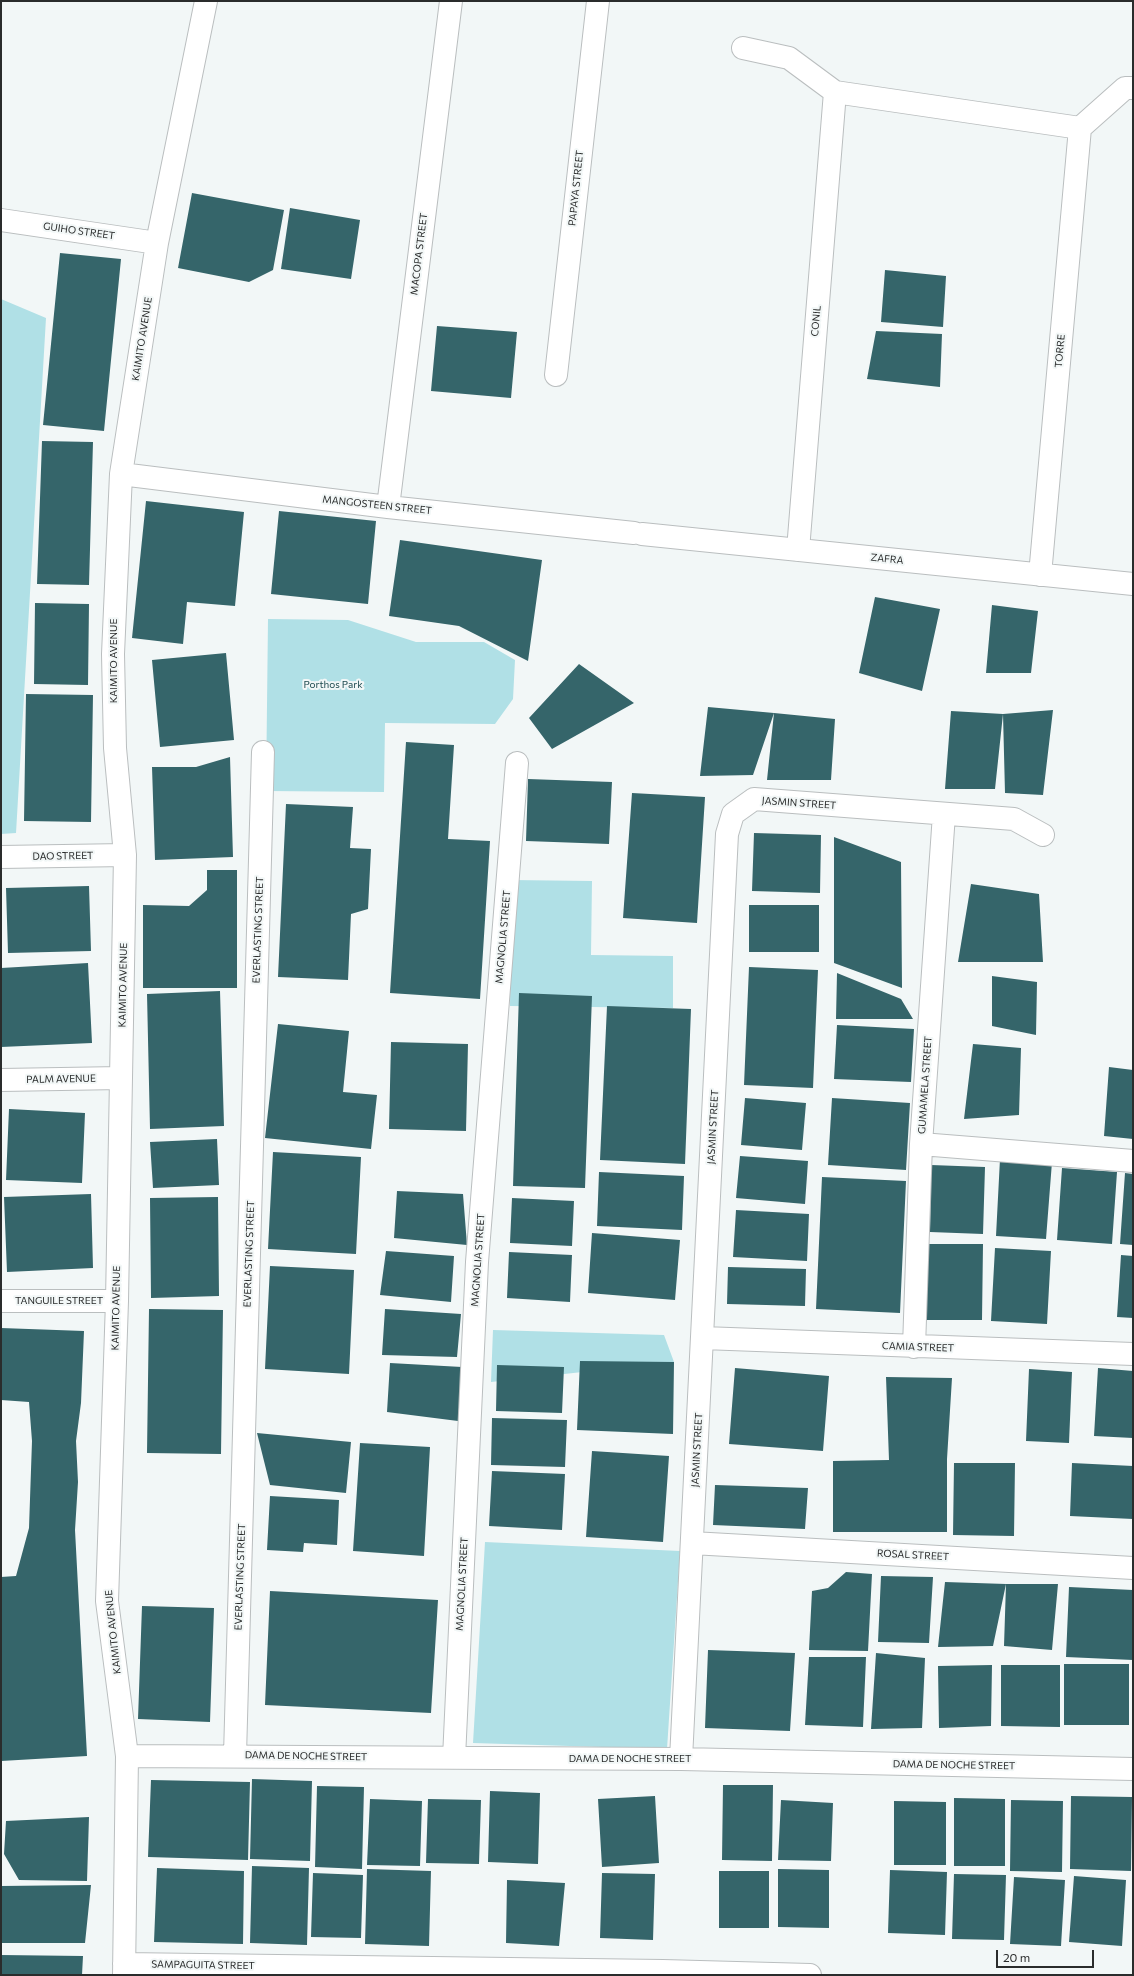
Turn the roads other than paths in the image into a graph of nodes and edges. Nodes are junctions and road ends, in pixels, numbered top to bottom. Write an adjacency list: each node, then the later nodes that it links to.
1 (206, 1): 9 (street, KAIMITO AVENUE)
2 (451, 1): 12 (street, MACOPA STREET)
3 (598, 1): 10 (street, PAPAYA STREET)
4 (743, 48): 6 (street)
5 (1133, 88): 7 (street)
6 (835, 92): 7 (street); 14 (street, CONIL)
7 (1080, 128): 15 (street, TORRE)
8 (1, 220): 9 (street, GUIHO STREET)
9 (157, 243): 11 (street, KAIMITO AVENUE)
10 (556, 375)
11 (121, 474): 12 (street, MANGOSTEEN STREET); 21 (street, KAIMITO AVENUE)
12 (388, 507): 13 (street, MANGOSTEEN STREET)
13 (638, 534): 14 (street, ZAFRA)
14 (798, 550): 15 (street, ZAFRA)
15 (1040, 574): 16 (street, ZAFRA)
16 (1133, 584)
17 (263, 752): 34 (street, EVERLASTING STREET)
18 (517, 763): 36 (street, MAGNOLIA STREET)
19 (944, 814): 20 (street, JASMIN STREET); 25 (street, GUMAMELA STREET); 29 (street, JASMIN STREET)
20 (1043, 835)
21 (125, 855): 22 (street, DAO STREET); 23 (street, KAIMITO AVENUE)
22 (1, 857)
23 (121, 1078): 24 (street, PALM AVENUE); 28 (street, KAIMITO AVENUE)
24 (1, 1080)
25 (921, 1144): 26 (street, GUMAMELA STREET); 30 (street)
26 (1133, 1161)
27 (1, 1301): 28 (street, TANGUILE STREET)
28 (117, 1301): 35 (street, KAIMITO AVENUE)
29 (703, 1338): 30 (street, CAMIA STREET); 32 (street, JASMIN STREET)
30 (914, 1347): 31 (street, CAMIA STREET)
31 (1133, 1354)
32 (692, 1543): 33 (street, ROSAL STREET); 37 (street, JASMIN STREET)
33 (1133, 1568)
34 (235, 1755): 35 (street, DAMA DE NOCHE STREET); 36 (street, DAMA DE NOCHE STREET)
35 (127, 1756): 39 (street, KAIMITO AVENUE)
36 (454, 1758): 37 (street, DAMA DE NOCHE STREET)
37 (681, 1759): 38 (street, DAMA DE NOCHE STREET)
38 (1133, 1769)
39 (124, 1969): 40 (street, SAMPAGUITA STREET)
40 (810, 1975)

